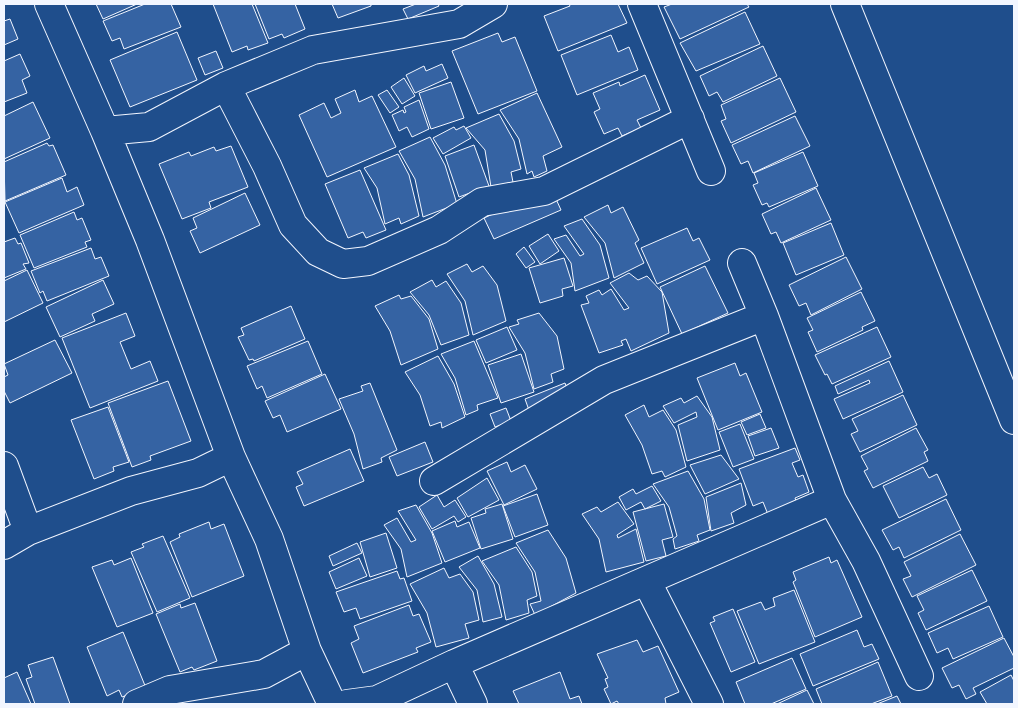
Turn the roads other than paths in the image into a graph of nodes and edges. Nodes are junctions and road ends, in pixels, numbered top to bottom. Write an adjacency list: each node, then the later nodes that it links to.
1 (49, 4): 7 (street)
2 (493, 4): 5 (street)
3 (642, 4): 6 (street)
4 (845, 4): 11 (street)
5 (226, 86): 6 (street); 7 (street)
6 (690, 119): 8 (street)
7 (106, 131): 12 (street)
8 (711, 171)
9 (742, 263): 10 (street)
10 (764, 316): 14 (street); 15 (street)
11 (1014, 420)
12 (231, 457): 16 (street); 19 (street)
13 (4, 466): 16 (street)
14 (434, 481)
15 (832, 500): 18 (street); 21 (street)
16 (28, 531): 17 (street)
17 (4, 545)
18 (647, 582): 20 (street); 26 (street)
19 (308, 651): 22 (street); 23 (street)
20 (454, 664): 24 (street); 25 (street)
21 (919, 676)
22 (137, 704)
23 (332, 704)
24 (347, 704)
25 (472, 704)
26 (709, 704)

